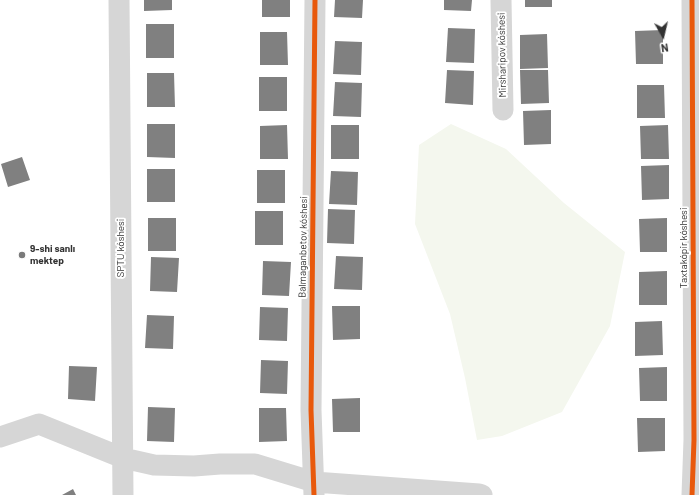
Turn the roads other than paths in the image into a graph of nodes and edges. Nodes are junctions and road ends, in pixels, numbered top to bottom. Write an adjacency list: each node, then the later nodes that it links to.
1 (119, 0): 7 (street, SPTU kóshesi)
2 (315, 0): 8 (street, Balmaganbetov kóshesi)
3 (501, 0): 5 (street, Mirsharipov kóshesi)
4 (692, 0): 11 (street, Taxtakópir kóshesi)
5 (503, 110)
6 (0, 437): 7 (street)
7 (123, 458): 8 (street); 9 (street, SPTU kóshesi)
8 (314, 488): 10 (street)
9 (123, 495)
10 (482, 495)
11 (692, 495)

